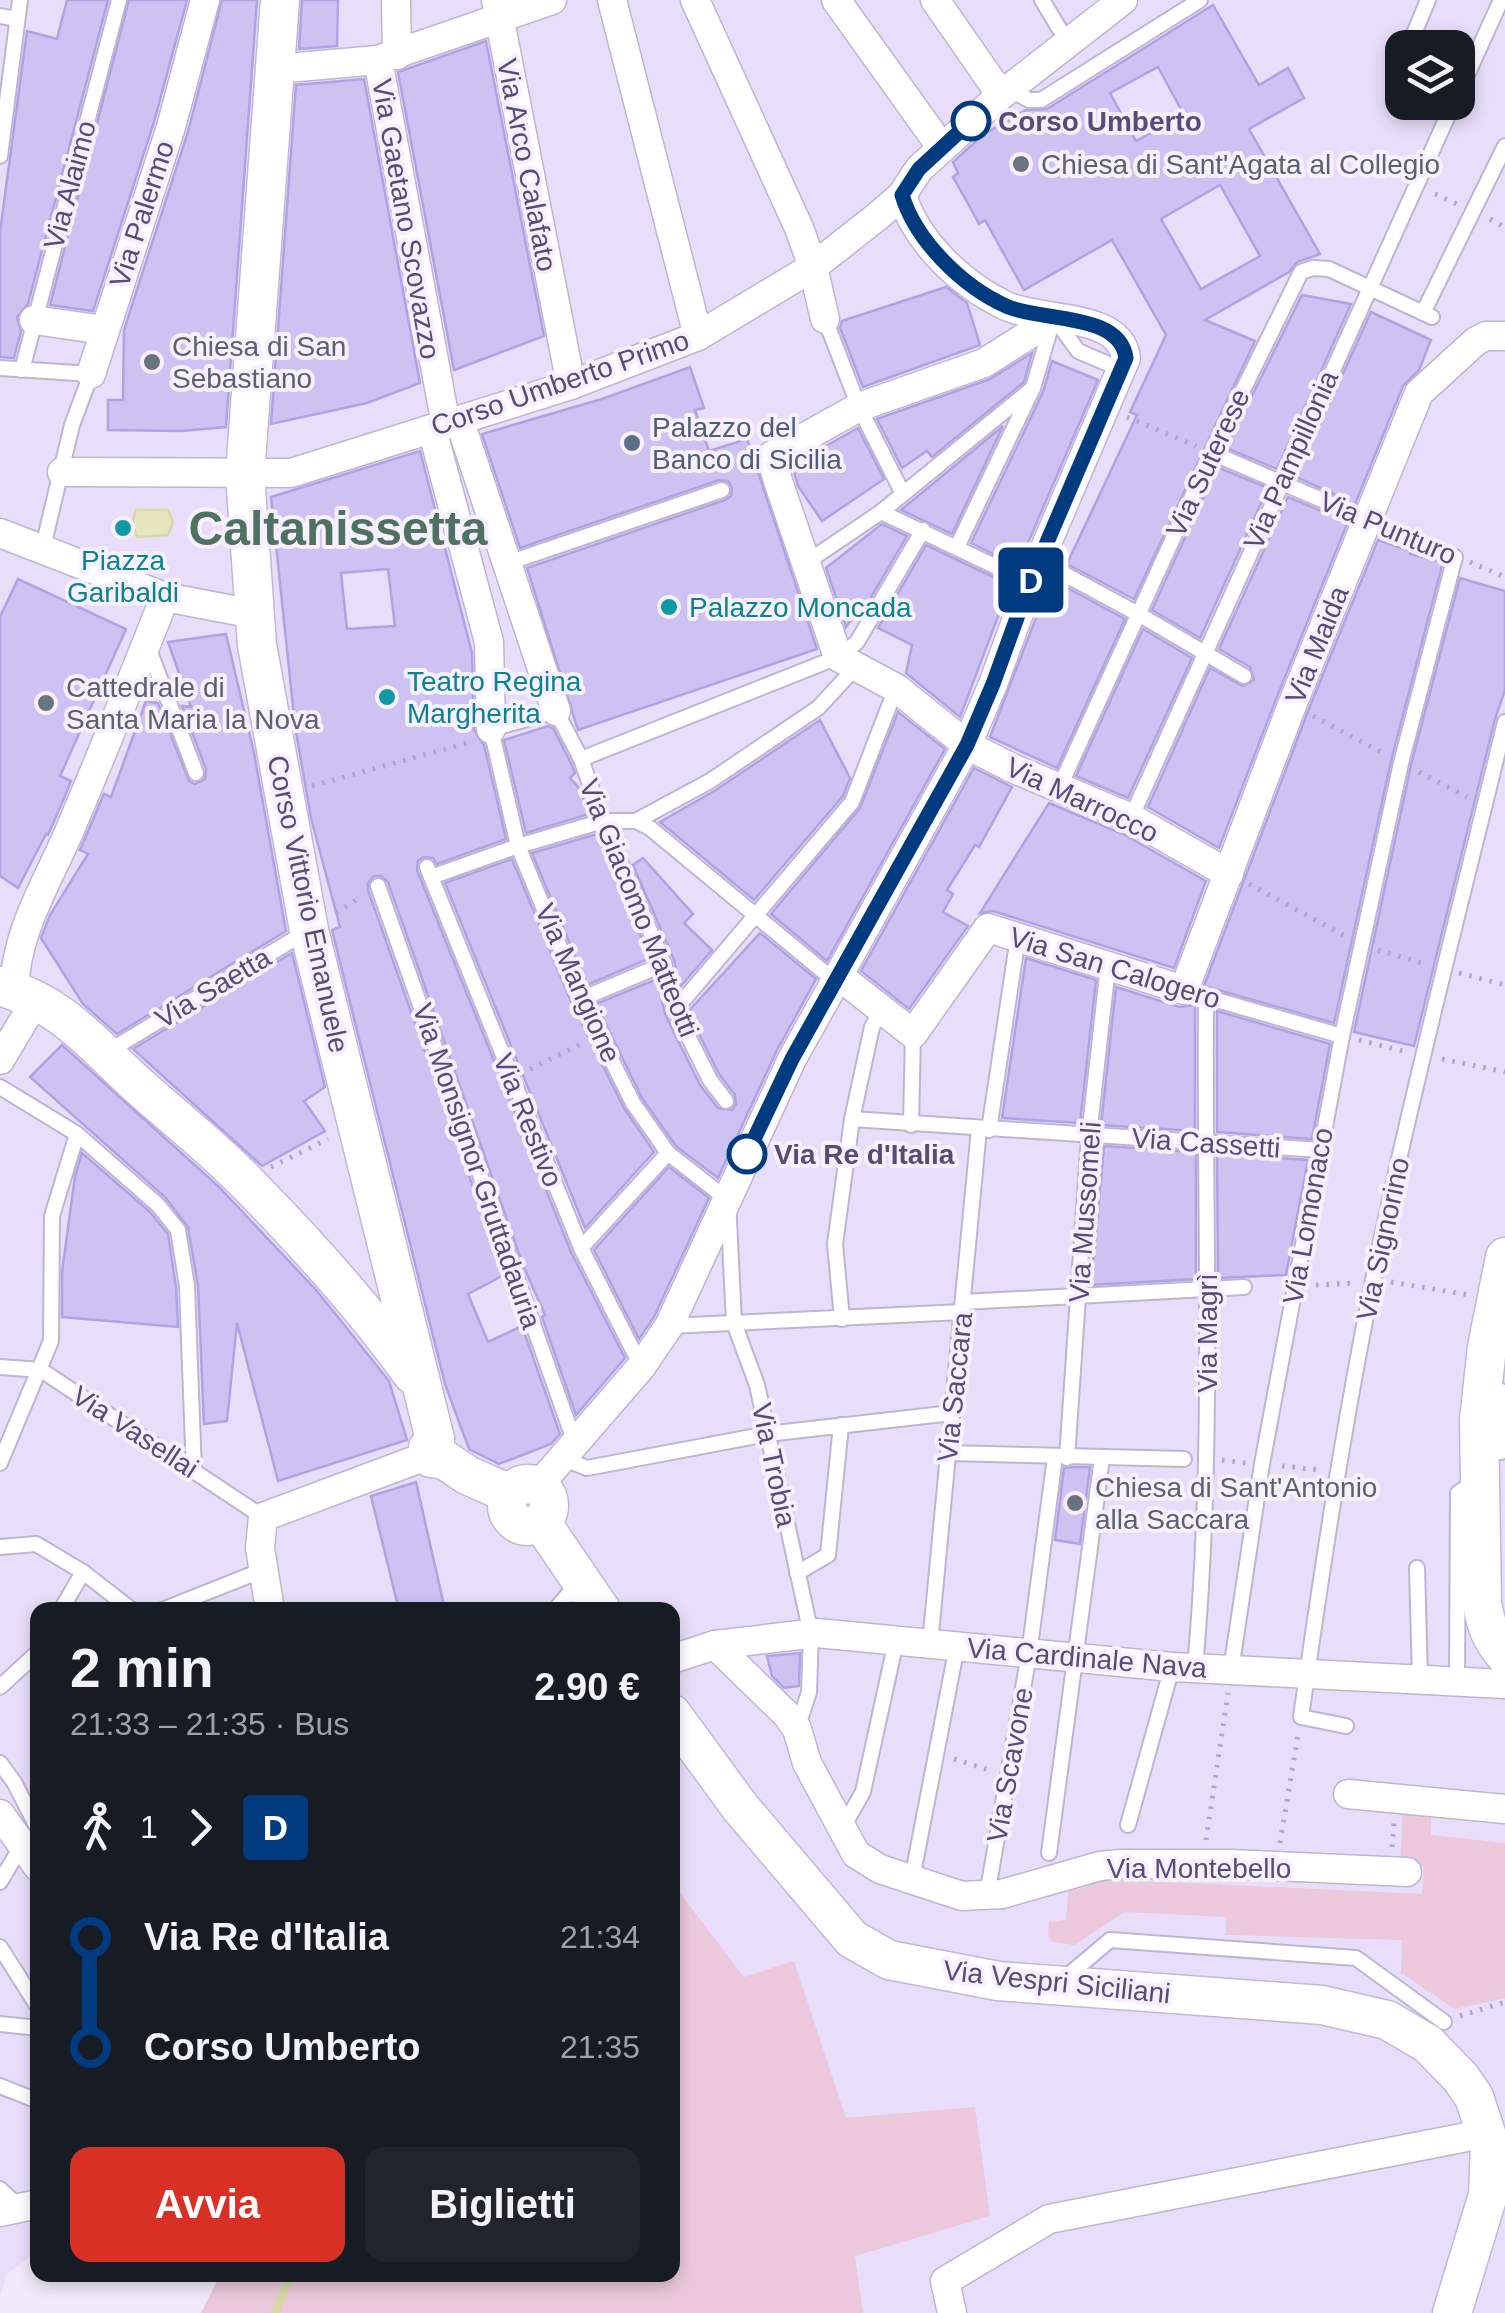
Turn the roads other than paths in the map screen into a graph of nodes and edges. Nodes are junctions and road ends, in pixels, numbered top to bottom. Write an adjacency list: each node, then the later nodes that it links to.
1 (20, 0): 18 (lane)
2 (120, 0): 34 (lane, Via Alaimo)
3 (204, 0): 35 (street, Via Palermo)
4 (280, 0): 23 (street, Corso Vittorio Emanuele)
5 (396, 0): 21 (street, Via Gaetano Scovazzo)
6 (552, 0): 16 (street)
7 (612, 0): 36 (street)
8 (695, 0): 30 (street)
9 (836, 0): 27 (street)
10 (935, 0): 24 (street)
11 (1042, 0): 20 (lane)
12 (1123, 0): 20 (street, Corso Umberto Primo)
13 (1200, 0): 24 (lane)
14 (1428, 0): 19 (lane)
15 (1502, 2): 22 (lane)
16 (498, 10): 21 (street); 42 (street, Via Arco Calafato)
17 (0, 16): 18 (lane)
18 (16, 19): 28 (lane)
19 (1416, 30)
20 (1068, 43): 24 (street, Corso Umberto Primo)
21 (387, 58): 23 (street); 45 (street, Via Gaetano Scovazzo)
22 (1475, 59)
23 (275, 69): 48 (street, Corso Vittorio Emanuele)
24 (1004, 92): 27 (street, Corso Umberto Primo)
25 (1446, 120): 31 (lane, Via Pampillonia)
26 (1505, 146): 31 (lane, Via Suterese)
27 (942, 148): 29 (street, Corso Umberto Primo)
28 (0, 156)
29 (902, 195): 30 (street, Corso Umberto Primo); 32 (street)
30 (813, 267): 33 (street); 36 (street, Corso Umberto Primo)
31 (1368, 287): 46 (lane, Via Suterese); 49 (lane, Via Pampillonia)
32 (1054, 318): 38 (lane); 43 (lane); 44 (street); 62 (street)
33 (825, 319): 44 (lane)
34 (34, 320): 35 (street); 40 (lane, Via Alaimo)
35 (104, 330): 41 (street, Via Palermo)
36 (698, 336): 42 (street, Corso Umberto Primo)
37 (1500, 336): 82 (street, Via Maida)
38 (1106, 363)
39 (0, 368): 40 (lane)
40 (22, 370): 41 (lane)
41 (91, 374): 47 (lane, Via Palermo)
42 (572, 384): 45 (street, Corso Umberto Primo)
43 (1033, 388): 51 (lane); 56 (lane)
44 (859, 407): 51 (lane); 61 (street)
45 (446, 425): 48 (street, Corso Umberto Primo); 59 (street, Via Giacomo Matteotti); 60 (street)
46 (1212, 453): 49 (lane, Via Punturo); 65 (lane, Via Suterese)
47 (62, 472): 48 (street); 57 (lane)
48 (245, 474): 64 (street, Corso Vittorio Emanuele)
49 (1281, 482): 52 (lane, Via Punturo); 67 (lane, Via Pampillonia)
50 (722, 490): 59 (lane)
51 (903, 494): 53 (lane)
52 (1329, 502)
53 (881, 512): 54 (lane); 61 (lane)
54 (924, 530): 56 (lane); 68 (lane)
55 (0, 533): 57 (street)
56 (957, 547): 62 (lane)
57 (42, 550): 63 (street)
58 (1455, 556): 96 (lane, Via Lomonaco)
59 (503, 558): 60 (street); 71 (street, Via Giacomo Matteotti)
60 (468, 562): 73 (street)
61 (807, 562): 68 (street)
62 (1034, 572): 65 (lane); 74 (street)
63 (165, 596): 64 (street); 66 (street)
64 (254, 614): 85 (street, Corso Vittorio Emanuele)
65 (1140, 615): 67 (lane); 77 (lane, Via Suterese)
66 (147, 643): 76 (lane); 90 (street)
67 (1204, 654): 69 (lane); 78 (lane, Via Pampillonia)
68 (847, 662): 70 (street, Via Marrocco); 75 (lane); 80 (lane)
69 (1244, 676)
70 (896, 688): 74 (street, Via Marrocco); 84 (lane)
71 (556, 711): 73 (lane); 75 (lane, Via Giacomo Matteotti)
72 (1505, 722): 158 (lane, Via Signorino)
73 (492, 732): 81 (lane, Via Mangione)
74 (967, 745): 77 (street, Via Marrocco); 89 (street)
75 (580, 760): 79 (lane, Via Giacomo Matteotti)
76 (196, 773)
77 (1060, 786): 78 (street, Via Marrocco)
78 (1131, 818): 82 (street, Via Marrocco)
79 (603, 821): 80 (lane); 81 (lane); 87 (lane, Via Giacomo Matteotti)
80 (636, 821): 84 (lane)
81 (518, 846): 92 (lane, Via Mangione); 110 (lane, Via Restivo)
82 (1229, 874): 91 (street, Via Maida)
83 (378, 886): 135 (lane, Via Monsignor Gruttadauria)
84 (756, 916): 89 (lane); 94 (lane)
85 (310, 930): 97 (lane, Via Saetta); 122 (street, Corso Vittorio Emanuele)
86 (1018, 937): 88 (street, Via San Calogero); 95 (street, Via San Calogero); 103 (lane, Via Saccara)
87 (664, 964): 92 (lane); 94 (lane, Via Giacomo Matteotti)
88 (1108, 966): 91 (street, Via San Calogero); 105 (lane, Via Mussomeli)
89 (838, 979): 93 (street); 109 (street)
90 (17, 991): 97 (street); 98 (street)
91 (1195, 994): 96 (lane, Via San Calogero); 106 (lane, Via Magrì)
92 (581, 999): 108 (lane, Via Mangione)
93 (882, 1009): 95 (street); 101 (lane)
94 (675, 1010): 100 (lane, Via Giacomo Matteotti)
95 (914, 1034): 102 (lane)
96 (1342, 1036): 107 (lane, Via Lomonaco)
97 (104, 1054): 122 (street)
98 (0, 1060)
99 (0, 1087): 104 (lane)
100 (726, 1101)
101 (852, 1119): 102 (lane, Via Cassetti); 116 (lane)
102 (911, 1125): 103 (lane, Via Cassetti)
103 (984, 1130): 105 (lane, Via Cassetti); 115 (lane, Via Saccara)
104 (77, 1134): 121 (lane); 134 (lane)
105 (1089, 1136): 106 (lane, Via Cassetti); 114 (lane, Via Mussomeli)
106 (1205, 1143): 107 (lane, Via Cassetti); 113 (lane, Via Magrì)
107 (1320, 1150): 157 (lane, Via Lomonaco)
108 (668, 1153): 109 (lane, Via Mangione); 110 (lane)
109 (728, 1200): 117 (lane, Via Trobia); 118 (street)
110 (580, 1248): 120 (lane, Via Restivo)
111 (1505, 1257): 133 (street)
112 (1244, 1286): 113 (lane)
113 (1208, 1288): 114 (lane); 156 (lane, Via Magrì)
114 (1078, 1295): 115 (lane); 129 (lane, Via Mussomeli)
115 (962, 1307): 116 (lane); 124 (lane, Via Saccara)
116 (842, 1319): 117 (lane)
117 (734, 1323): 118 (lane); 126 (lane, Via Trobia)
118 (669, 1326): 120 (street)
119 (0, 1367): 121 (lane, Via Vasellai)
120 (641, 1367): 135 (street)
121 (40, 1370): 132 (lane); 134 (lane, Via Vasellai)
122 (423, 1390): 127 (street, Corso Vittorio Emanuele)
123 (1501, 1391): 133 (lane)
124 (952, 1413): 125 (lane); 128 (lane, Via Saccara)
125 (841, 1425): 126 (lane); 141 (lane)
126 (766, 1434): 135 (lane); 141 (lane, Via Trobia)
127 (436, 1451): 135 (street); 136 (street)
128 (948, 1454): 129 (lane); 150 (lane, Via Saccara)
129 (1061, 1458): 130 (lane); 151 (lane, Via Scavone)
130 (1102, 1458): 131 (lane); 154 (lane)
131 (1184, 1459)
132 (0, 1462)
133 (1490, 1464): 152 (street); 160 (lane)
134 (194, 1472): 136 (lane, Via Vasellai)
135 (546, 1481): 142 (street)
136 (263, 1518): 139 (street)
137 (0, 1547): 140 (lane)
138 (1417, 1568): 159 (lane)
139 (262, 1570): 145 (lane); 146 (street)
140 (83, 1572): 143 (lane); 144 (lane)
141 (796, 1573): 147 (lane, Via Trobia)
142 (591, 1595)
143 (66, 1602)
144 (122, 1602)
145 (182, 1602)
146 (268, 1602)
147 (811, 1634): 148 (street, Via Cardinale Nava); 149 (street, Via Cardinale Nava); 165 (lane, Via Trobia)
148 (896, 1641): 150 (street, Via Cardinale Nava); 171 (lane)
149 (715, 1645): 153 (street, Via Cardinale Nava); 165 (street, Via Montebello)
150 (943, 1645): 151 (street, Via Cardinale Nava); 177 (lane, Via Saccara)
151 (1029, 1654): 154 (street, Via Cardinale Nava); 179 (lane, Via Scavone)
152 (1505, 1655)
153 (680, 1657)
154 (1075, 1658): 156 (street, Via Cardinale Nava); 175 (lane)
155 (30, 1659): 162 (lane)
156 (1184, 1668): 157 (street, Via Cardinale Nava); 170 (lane, Via Magrì)
157 (1231, 1670): 158 (street, Via Cardinale Nava)
158 (1307, 1674): 159 (street, Via Cardinale Nava); 164 (lane, Via Signorino)
159 (1420, 1680): 160 (street, Via Cardinale Nava)
160 (1456, 1682): 161 (street, Via Cardinale Nava)
161 (1505, 1684)
162 (0, 1687)
163 (680, 1725): 181 (street, Via Vespri Siciliani)
164 (1346, 1726)
165 (797, 1729): 171 (street, Via Montebello)
166 (0, 1763): 172 (lane)
167 (1348, 1794): 168 (street)
168 (1505, 1810)
169 (0, 1814): 173 (street)
170 (1128, 1826)
171 (842, 1830): 177 (street, Via Montebello)
172 (30, 1840)
173 (30, 1845)
174 (30, 1849): 178 (lane)
175 (1048, 1852)
176 (1399, 1872): 179 (street, Via Montebello)
177 (912, 1879): 179 (street, Via Montebello)
178 (0, 1882)
179 (988, 1895)
180 (0, 1947): 182 (lane)
181 (1057, 1985): 185 (street, Via Vespri Siciliani); 185 (lane)
182 (30, 1994)
183 (0, 2024): 184 (lane)
184 (30, 2027)
185 (1436, 2033): 188 (street, Via Vespri Siciliani)
186 (0, 2086): 187 (lane)
187 (30, 2098)
188 (1487, 2133): 189 (street); 190 (street, Via Vespri Siciliani)
189 (952, 2313)
190 (1452, 2313)

